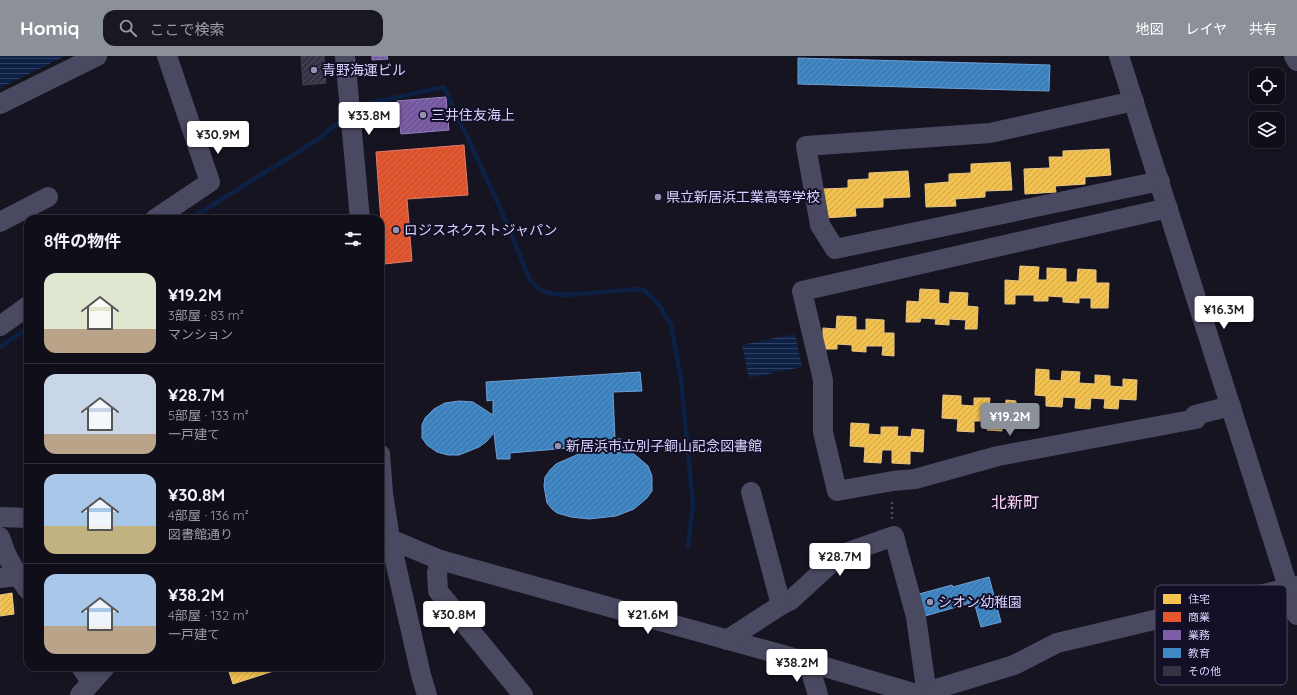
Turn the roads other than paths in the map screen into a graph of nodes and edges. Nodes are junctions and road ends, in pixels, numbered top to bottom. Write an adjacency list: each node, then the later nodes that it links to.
1 (97, 56): 8 (street)
2 (167, 56): 12 (street)
3 (345, 56): 13 (street)
4 (1119, 56): 7 (street)
5 (1294, 56): 6 (street)
6 (1297, 61)
7 (1134, 101): 9 (street); 9 (street)
8 (0, 104)
9 (1160, 181): 11 (street)
10 (48, 197): 14 (street)
11 (1168, 208): 17 (street); 17 (street)
12 (161, 215)
13 (360, 215)
14 (0, 222)
15 (24, 309): 16 (street)
16 (0, 326)
17 (1231, 406): 26 (street)
18 (751, 492): 27 (street)
19 (384, 516): 23 (street)
20 (0, 517): 21 (street)
21 (24, 518)
22 (0, 537): 25 (street)
23 (385, 538): 24 (street); 34 (street)
24 (440, 560): 30 (street); 35 (street)
25 (15, 582)
26 (1293, 587): 28 (street)
27 (781, 605): 30 (street); 38 (street)
28 (1297, 615)
29 (1155, 620): 39 (street)
30 (727, 640): 31 (street)
31 (808, 662): 36 (street); 37 (street)
32 (100, 671): 33 (street)
33 (84, 681)
34 (427, 695)
35 (523, 695)
36 (818, 695)
37 (920, 695)
38 (927, 695)
39 (930, 695)

